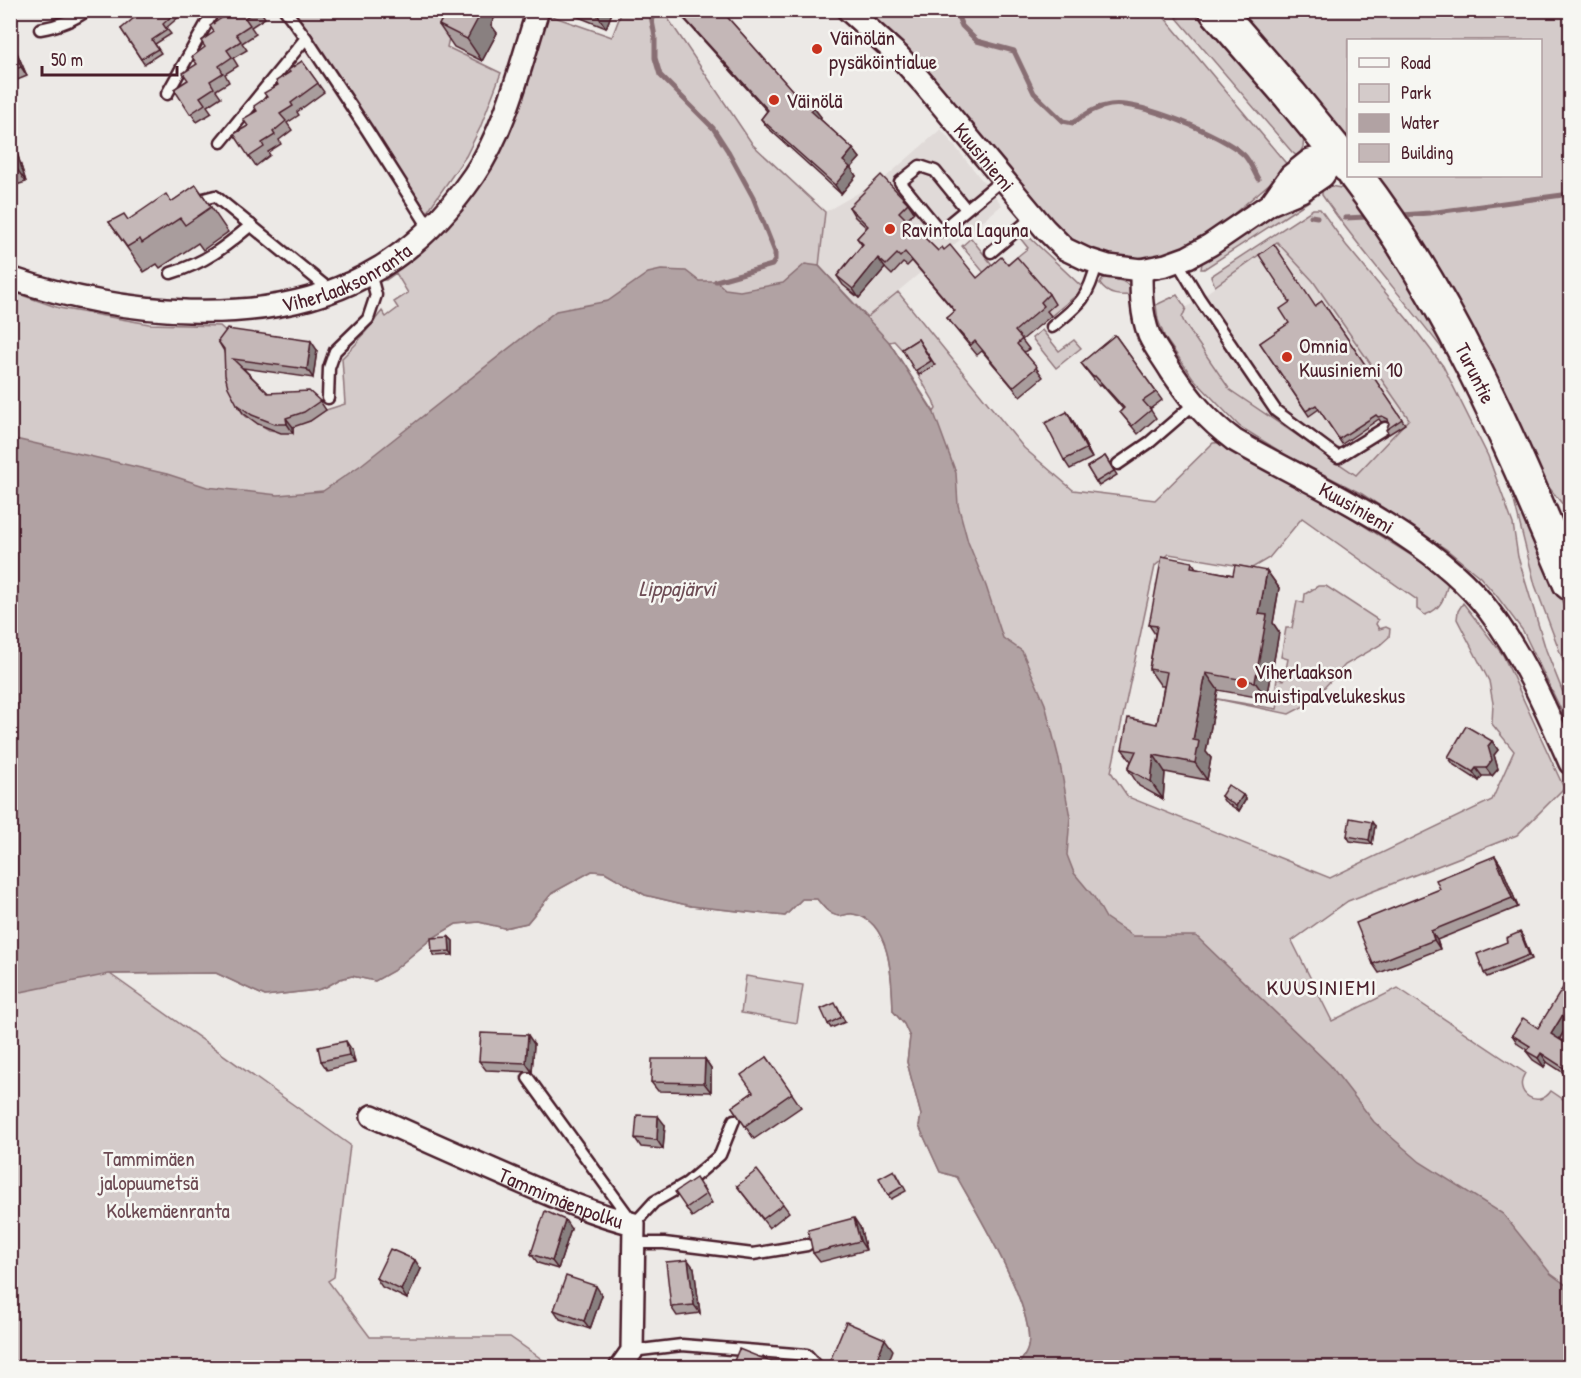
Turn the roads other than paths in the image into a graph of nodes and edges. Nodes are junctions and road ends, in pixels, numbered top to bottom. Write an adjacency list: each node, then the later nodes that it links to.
1 (87, 10): 7 (lane)
2 (214, 10): 9 (lane)
3 (285, 10): 8 (lane)
4 (538, 10): 19 (street, Viherlaaksonranta)
5 (848, 10): 14 (street, Kuusiniemi)
6 (1216, 10): 11 (main road, Turuntie)
7 (40, 29)
8 (306, 38): 10 (lane); 19 (lane)
9 (167, 94)
10 (221, 142)
11 (1347, 164)
12 (1347, 165): 21 (street, Kuusiniemi)
13 (1356, 177): 33 (main road, Turuntie)
14 (1003, 178): 16 (lane); 17 (street, Kuusiniemi)
15 (177, 207): 18 (lane)
16 (966, 209): 16 (lane)
17 (1034, 216): 20 (lane); 22 (street, Kuusiniemi)
18 (251, 225): 24 (lane); 27 (lane)
19 (430, 229): 25 (street, Viherlaaksonranta)
20 (991, 252)
21 (1177, 261): 23 (street, Kuusiniemi); 31 (lane)
22 (1097, 263): 23 (street, Kuusiniemi); 28 (lane)
23 (1141, 270): 30 (street, Kuusiniemi)
24 (171, 273)
25 (370, 273): 27 (street, Viherlaaksonranta); 29 (lane)
26 (10, 278): 27 (street, Viherlaaksonranta)
27 (330, 290)
28 (1052, 327)
29 (328, 398)
30 (1194, 404): 32 (lane); 34 (street, Kuusiniemi)
31 (1385, 428)
32 (1118, 464)
33 (1570, 583)
34 (1570, 763)
35 (528, 1078): 38 (lane)
36 (372, 1116): 38 (street, Tammimäenpolku)
37 (734, 1120): 38 (lane)
38 (634, 1233): 39 (lane); 40 (street, Tammimäenpolku)
39 (807, 1245)
40 (626, 1359): 41 (lane)
41 (819, 1368)

